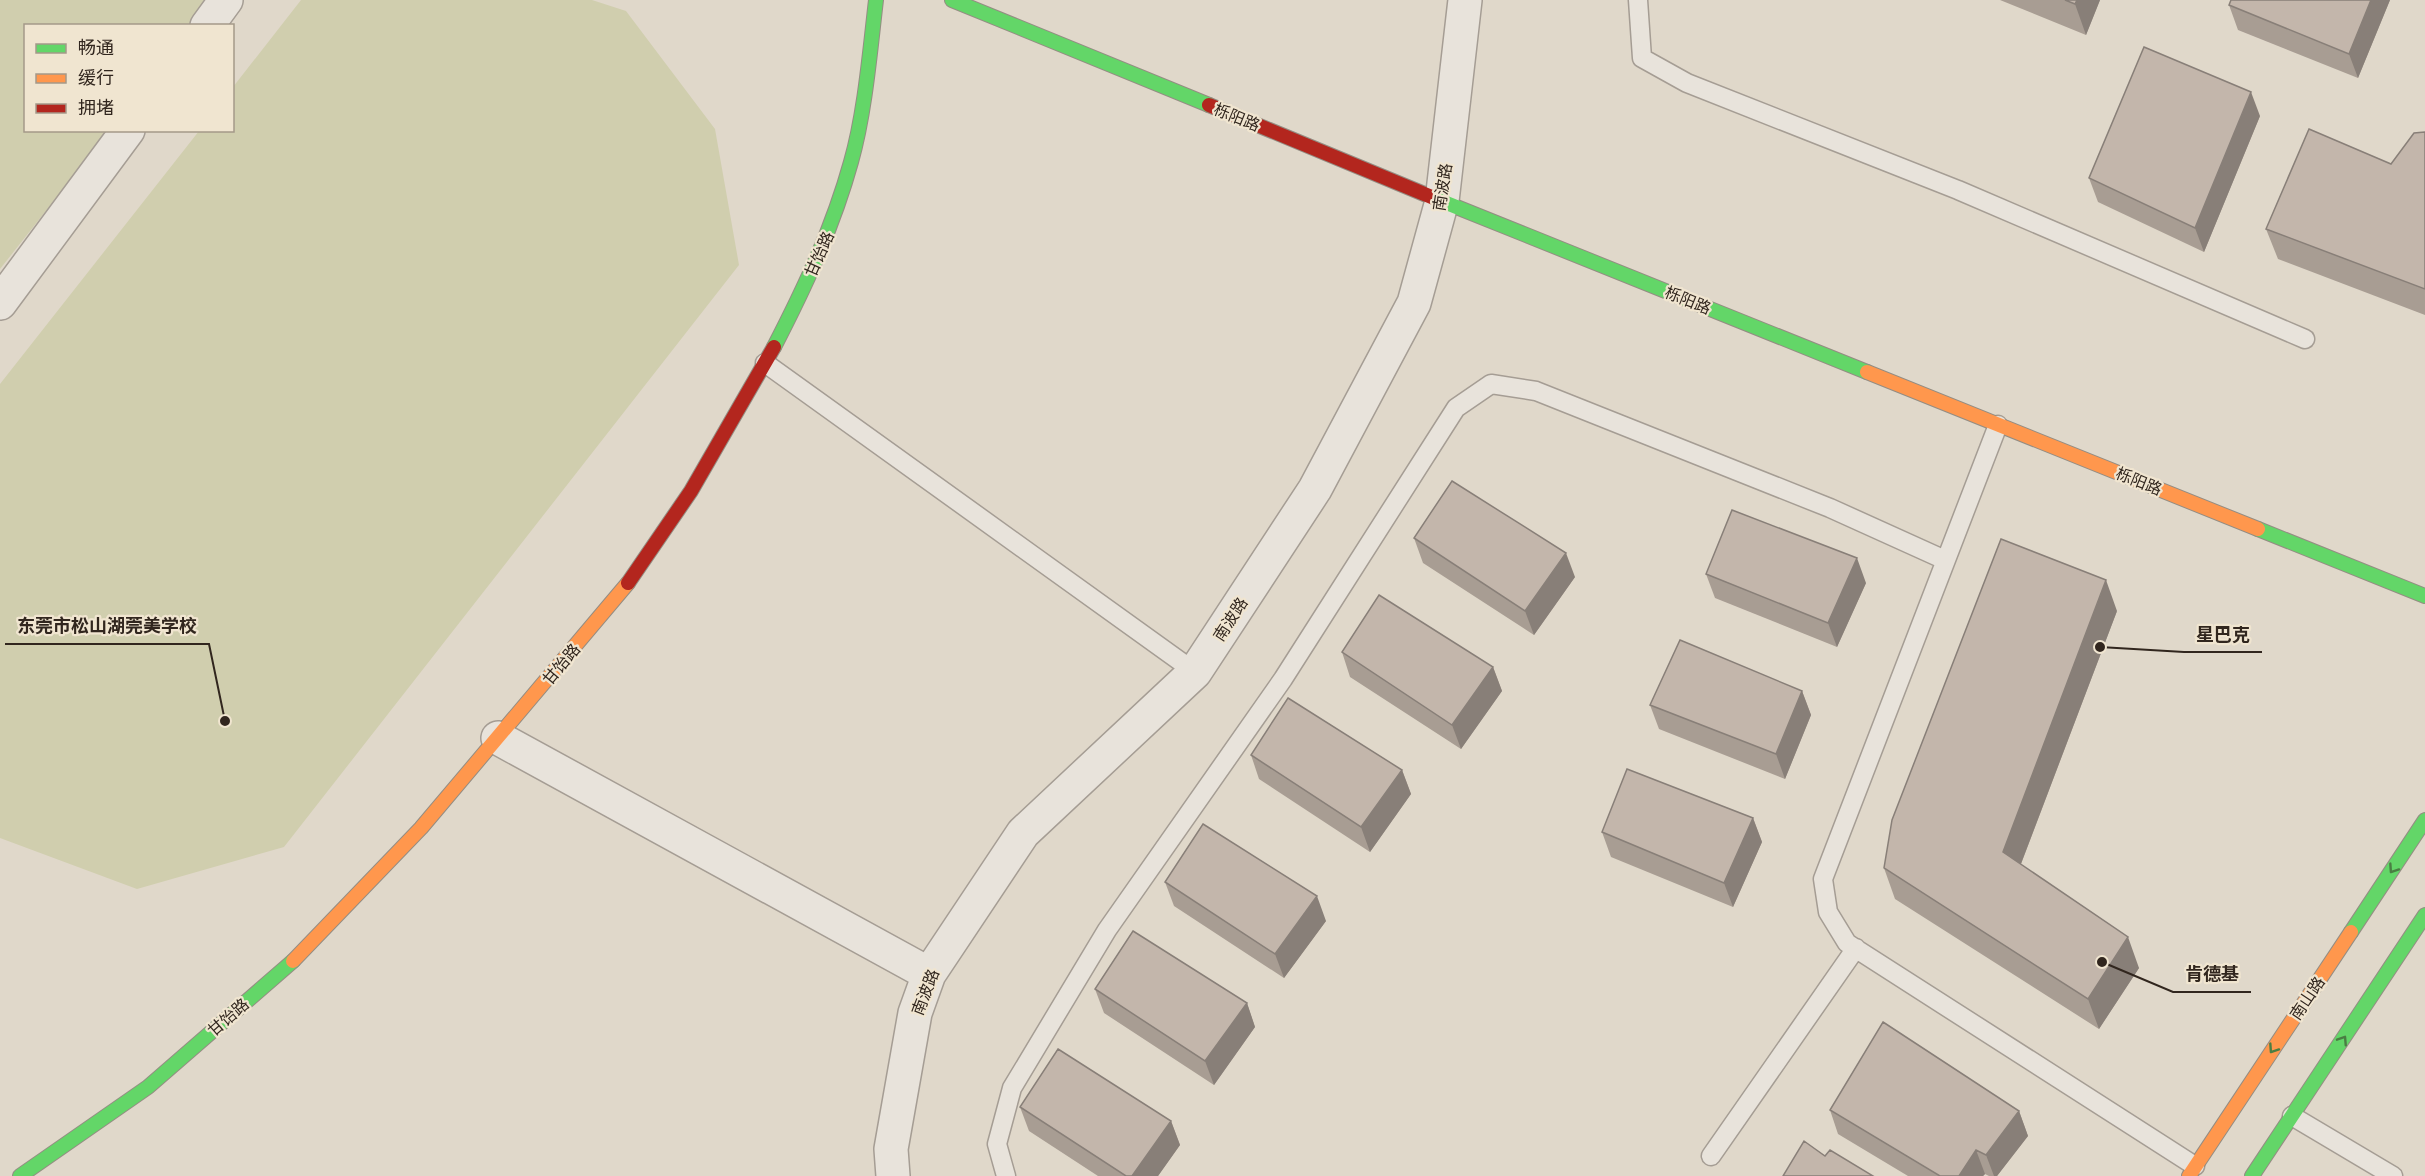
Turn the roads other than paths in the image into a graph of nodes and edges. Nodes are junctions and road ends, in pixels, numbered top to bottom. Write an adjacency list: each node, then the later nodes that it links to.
1 (226, 0): 6 (street)
2 (876, 0): 11 (street, 甘饴路)
3 (952, 0): 8 (street, 栎阳路)
4 (1465, 0): 8 (street, 南波路)
5 (1638, 0): 10 (lane)
6 (208, 24)
7 (127, 132): 9 (street)
8 (1442, 201): 12 (street, 栎阳路); 15 (street, 南波路)
9 (0, 303)
10 (2305, 339)
11 (765, 363): 15 (lane); 16 (street, 甘饴路)
12 (1998, 425): 13 (lane); 14 (street, 栎阳路)
13 (1945, 560): 19 (lane); 26 (lane)
14 (2425, 596)
15 (1195, 672): 20 (street, 南波路)
16 (498, 738): 20 (street); 24 (street, 甘饴路)
17 (2425, 820): 23 (street, 南山路, one-way to 23)
18 (2425, 915): 21 (street, one-way to 18)
19 (1856, 948): 22 (lane); 23 (lane)
20 (929, 974): 25 (street, 南波路)
21 (2292, 1116): 27 (street); 28 (lane)
22 (1711, 1156)
23 (2192, 1171)
24 (20, 1176)
25 (893, 1176)
26 (1006, 1176)
27 (2252, 1176)
28 (2393, 1176)

